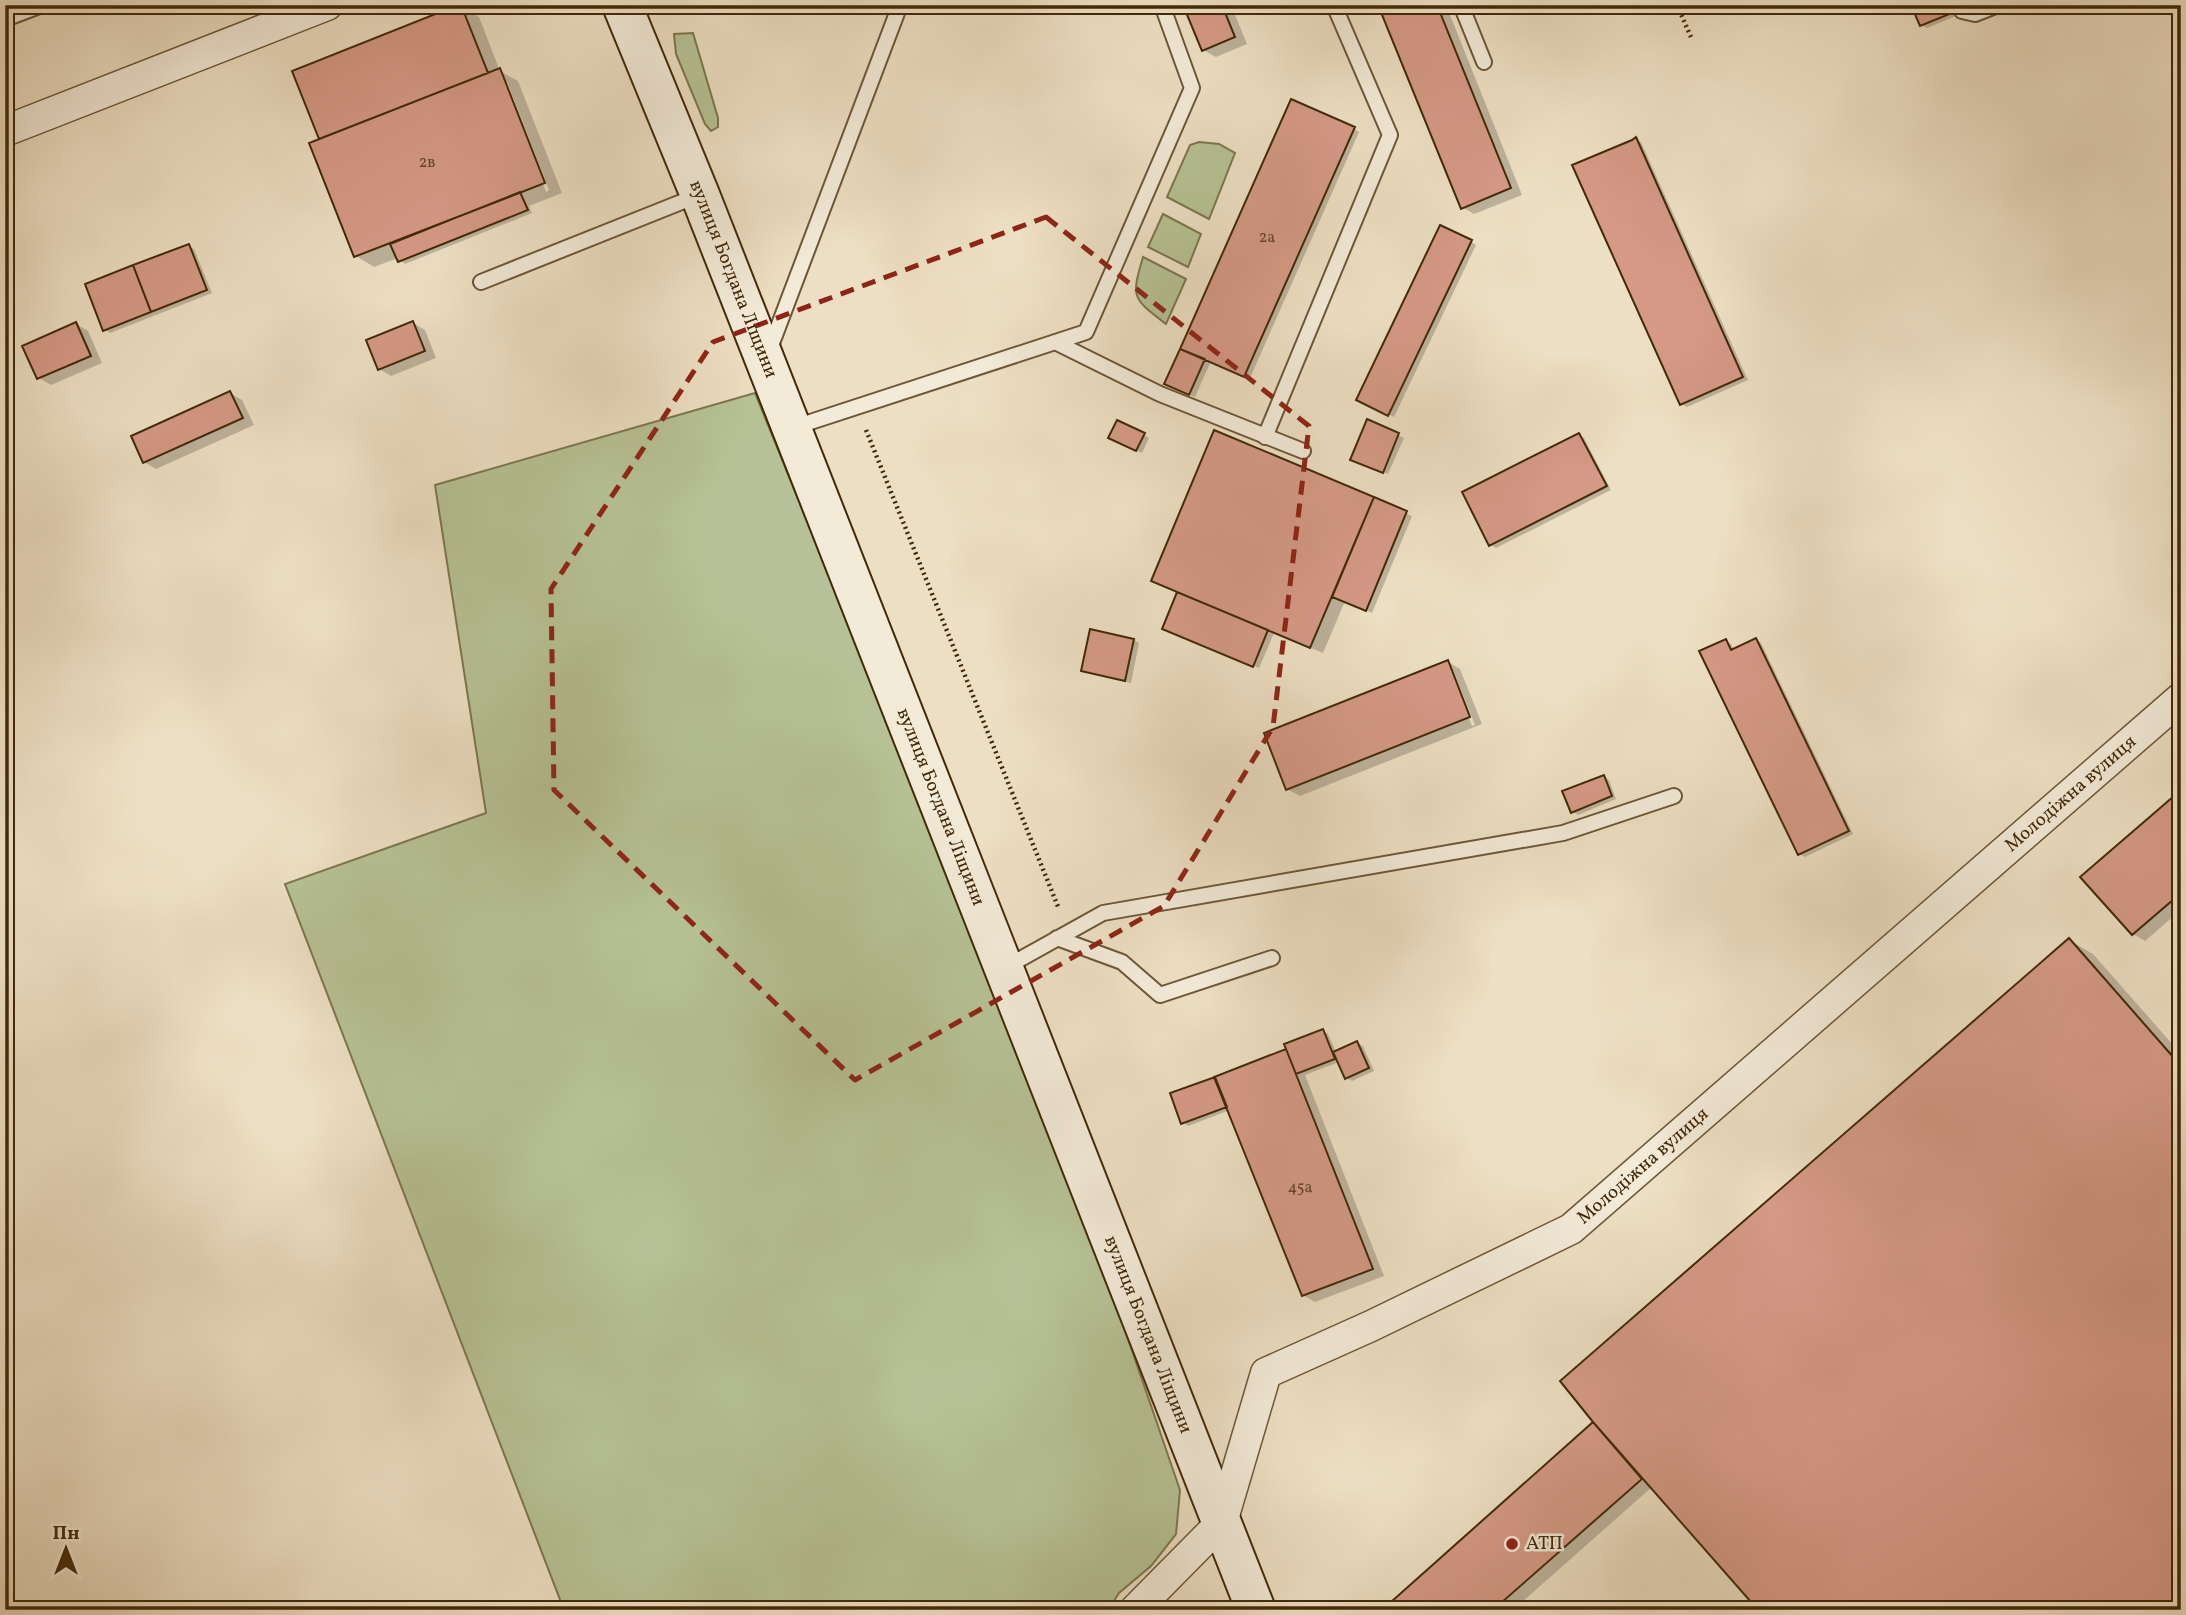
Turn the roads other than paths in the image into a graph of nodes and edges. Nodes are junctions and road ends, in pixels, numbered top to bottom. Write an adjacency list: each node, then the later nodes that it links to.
1 (42, 5): 10 (lane)
2 (327, 5): 12 (street)
3 (622, 5): 13 (main road, вулиця Богдана Ліщини)
4 (900, 5): 16 (lane)
5 (1162, 5): 15 (lane)
6 (1334, 5): 18 (lane)
7 (1461, 5): 11 (lane)
8 (1960, 5): 9 (lane)
9 (1998, 5)
10 (5, 19)
11 (1484, 62)
12 (5, 131)
13 (701, 195): 14 (lane); 16 (main road, вулиця Богдана Ліщини)
14 (481, 282)
15 (1055, 342): 17 (lane); 18 (lane)
16 (766, 361): 17 (main road, вулиця Богдана Ліщини)
17 (792, 428): 24 (main road, вулиця Богдана Ліщини)
18 (1265, 437): 19 (lane)
19 (1303, 451)
20 (2181, 698): 25 (street, Молодіжна вулиця)
21 (1674, 796): 22 (lane)
22 (1063, 935): 23 (lane); 24 (lane)
23 (1272, 958)
24 (1004, 968): 25 (main road, вулиця Богдана Ліщини)
25 (1222, 1522): 26 (street, Молодіжна вулиця); 27 (main road, вулиця Богдана Ліщини)
26 (1135, 1610)
27 (1256, 1610)

